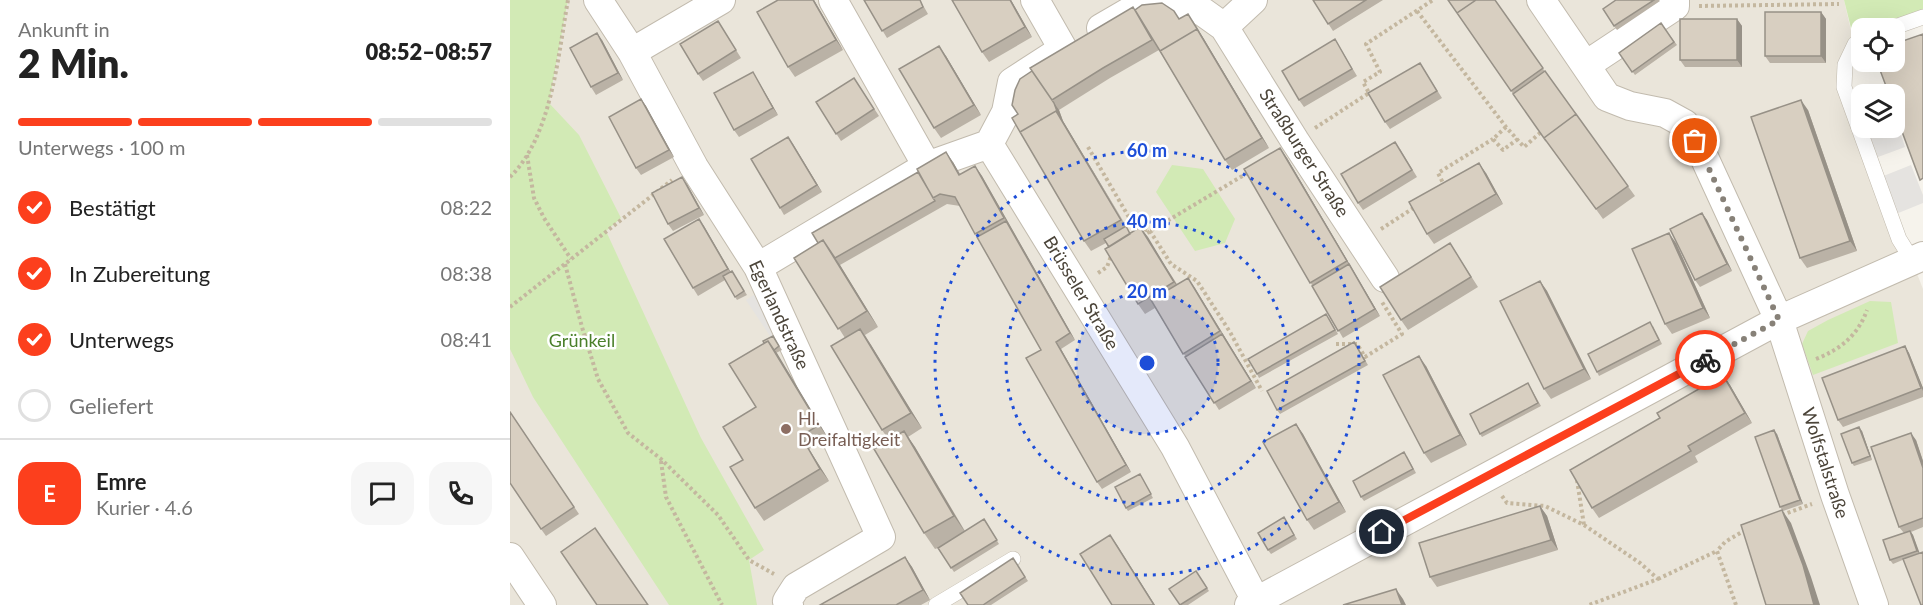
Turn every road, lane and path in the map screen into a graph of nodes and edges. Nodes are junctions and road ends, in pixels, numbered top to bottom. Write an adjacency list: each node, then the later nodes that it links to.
1 (568, 0): 26 (path)
2 (598, 0): 17 (street, Egerlandstraße)
3 (721, 0): 17 (street)
4 (833, 0): 27 (street)
5 (1035, 0): 15 (street)
6 (1253, 0): 12 (street)
7 (1433, 0): 11 (path)
8 (1542, 0): 18 (street, Wolfstalstraße)
9 (1675, 3): 10 (path); 18 (street)
10 (1839, 4)
11 (1417, 11): 19 (path); 23 (path)
12 (1223, 14): 15 (street); 23 (street, Straßburger Straße)
13 (1923, 17): 14 (lane)
14 (1905, 23)
15 (1063, 49): 24 (street)
16 (1851, 51): 38 (lane)
17 (632, 52): 28 (street, Egerlandstraße)
18 (1586, 65): 45 (street, Wolfstalstraße)
19 (1506, 127): 21 (path); 22 (path)
20 (1540, 133): 22 (path)
21 (1493, 139): 22 (path); 31 (path)
22 (1518, 139)
23 (1295, 141): 35 (street, Straßburger Straße)
24 (989, 144): 27 (street); 61 (street, Brüsseler Straße)
25 (1088, 147): 33 (path)
26 (526, 154): 30 (path); 39 (path)
27 (927, 166): 41 (street)
28 (694, 167): 39 (path); 41 (street, Egerlandstraße)
29 (1256, 167): 33 (path)
30 (510, 177)
31 (1436, 194)
32 (1417, 206): 35 (path)
33 (1150, 231): 34 (path); 48 (path)
34 (1140, 237)
35 (1360, 241): 42 (street, Straßburger Straße)
36 (1121, 250): 37 (path)
37 (1111, 256)
38 (1918, 258): 43 (street)
39 (571, 259): 40 (path)
40 (565, 264): 44 (path); 49 (path)
41 (758, 267): 60 (street, Egerlandstraße)
42 (1385, 278): 46 (path)
43 (1869, 280): 45 (street); 47 (path)
44 (510, 308)
45 (1779, 320): 47 (street, Wolfstalstraße); 61 (street)
46 (1336, 344)
47 (1791, 360): 67 (street, Wolfstalstraße)
48 (1262, 391)
49 (661, 459): 60 (path); 63 (path)
50 (1577, 480): 54 (path)
51 (1507, 503): 54 (path)
52 (1794, 511): 53 (path)
53 (1777, 517)
54 (1584, 525): 59 (path)
55 (1749, 528): 56 (path)
56 (1717, 551): 59 (path); 66 (path)
57 (510, 557): 62 (street)
58 (1013, 559): 64 (lane)
59 (1658, 579): 65 (path)
60 (792, 596)
61 (1252, 603)
62 (542, 605)
63 (722, 605)
64 (936, 605)
65 (1589, 605)
66 (1736, 605)
67 (1874, 605)

